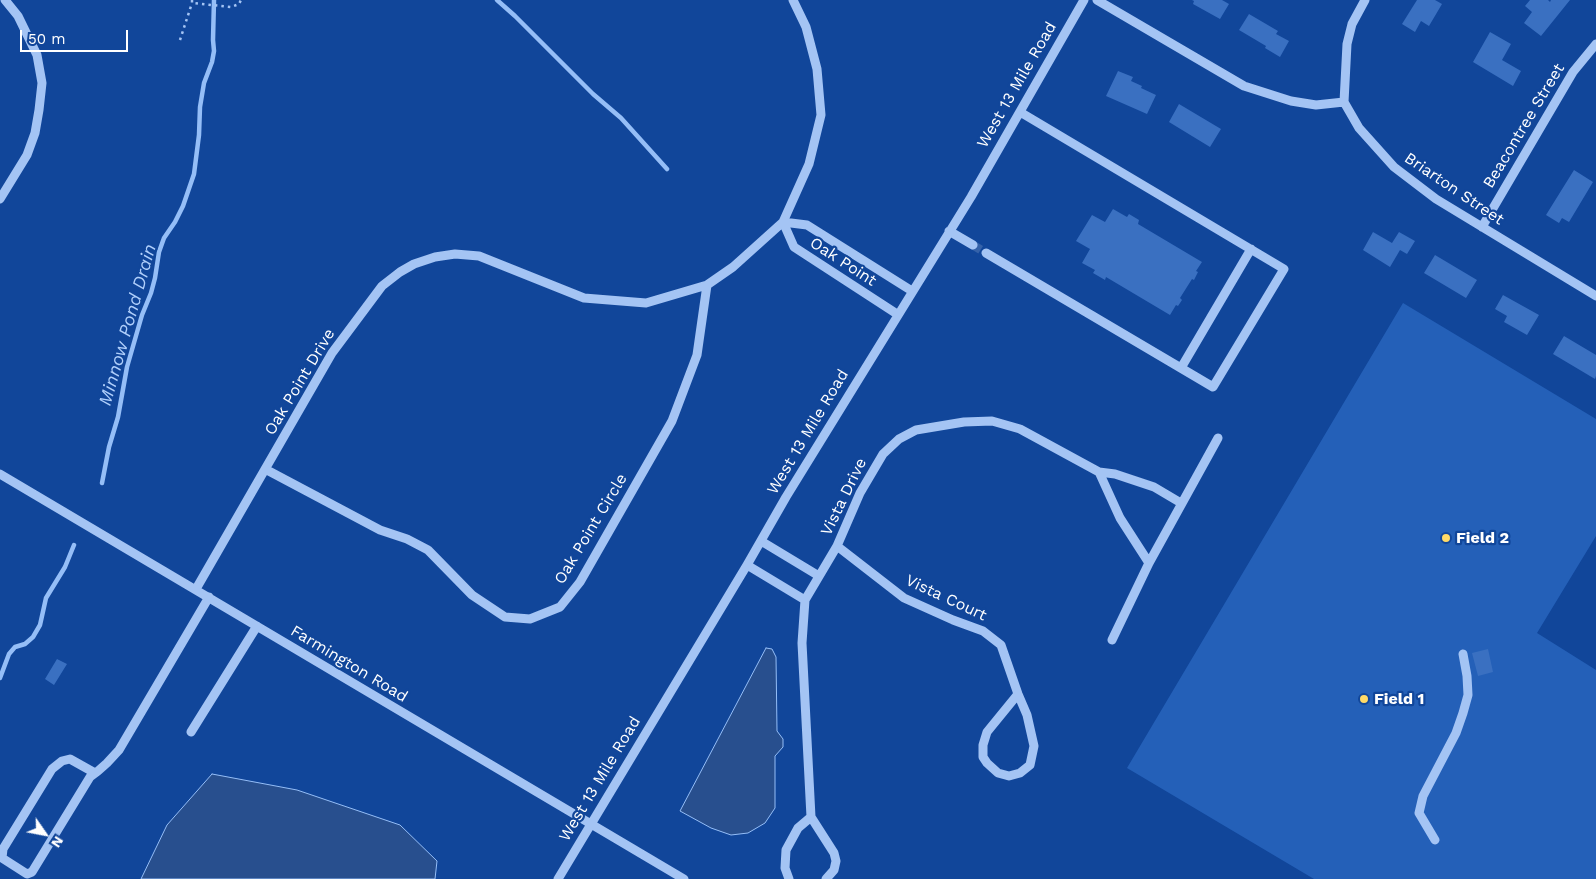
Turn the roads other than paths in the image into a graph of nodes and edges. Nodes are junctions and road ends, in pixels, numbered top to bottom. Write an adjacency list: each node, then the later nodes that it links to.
1 (5, 0): 9 (street)
2 (793, 0): 10 (street, Oak Point Drive)
3 (1084, 0): 8 (street, West 13 Mile Road)
4 (1097, 0): 7 (street)
5 (1365, 0): 7 (street)
6 (1596, 44): 11 (street, Beacontree Street)
7 (1344, 102): 11 (street, Briarton Street)
8 (1020, 112): 12 (street, West 13 Mile Road); 14 (street)
9 (0, 199)
10 (783, 222): 16 (street, Oak Point Drive); 17 (street, Oak Point); 19 (street, Oak Point)
11 (1482, 227): 18 (street, Briarton Street)
12 (949, 231): 13 (street); 17 (street, West 13 Mile Road)
13 (973, 246)
14 (1251, 249): 20 (street); 20 (street)
15 (986, 253): 20 (street)
16 (707, 285): 22 (street, Oak Point Drive); 22 (street, Oak Point Circle)
17 (912, 291): 19 (street, West 13 Mile Road)
18 (1596, 296)
19 (898, 314): 26 (street, West 13 Mile Road)
20 (1181, 368)
21 (1218, 438): 25 (street)
22 (265, 470): 31 (street, Oak Point Drive)
23 (1099, 472): 25 (street, Vista Drive); 27 (street, Vista Drive); 28 (street)
24 (0, 474): 31 (street, Farmington Road)
25 (1181, 503): 28 (street)
26 (760, 541): 29 (street, West 13 Mile Road); 30 (street)
27 (837, 546): 30 (street, Vista Drive); 37 (street, Vista Court)
28 (1149, 563): 35 (street)
29 (747, 565): 33 (street); 41 (street, West 13 Mile Road)
30 (819, 576): 33 (street, Vista Drive)
31 (196, 589): 32 (street, Farmington Road)
32 (209, 597): 34 (street, Farmington Road); 39 (street)
33 (805, 600): 40 (street, Vista Drive)
34 (257, 626): 38 (street); 41 (street, Farmington Road)
35 (1112, 640)
36 (1463, 654): 42 (street)
37 (1018, 694): 37 (street, Vista Court)
38 (191, 732)
39 (95, 773): 39 (street)
40 (811, 817): 45 (street); 46 (street, Vista Drive)
41 (591, 823): 43 (street, West 13 Mile Road); 44 (street, Farmington Road)
42 (1435, 840)
43 (558, 879)
44 (684, 879)
45 (789, 879)
46 (826, 879)

